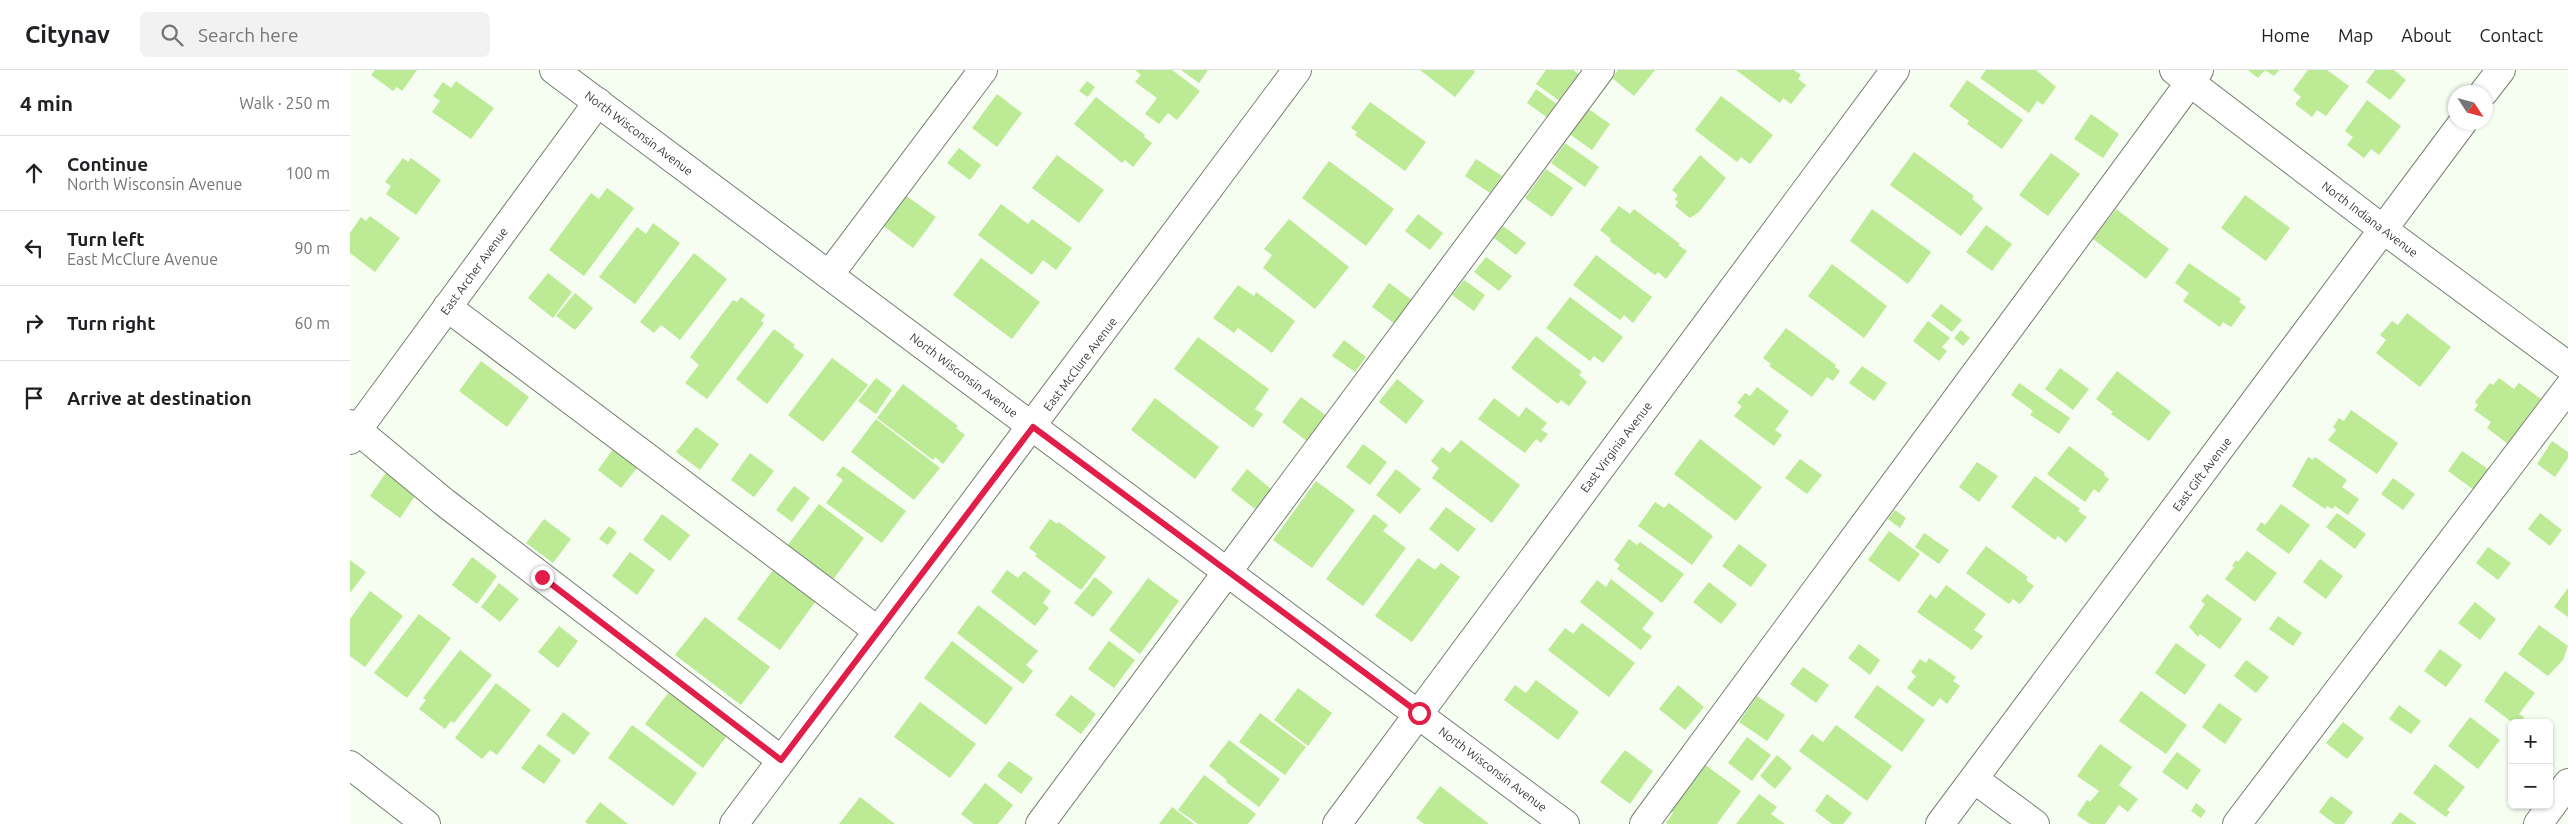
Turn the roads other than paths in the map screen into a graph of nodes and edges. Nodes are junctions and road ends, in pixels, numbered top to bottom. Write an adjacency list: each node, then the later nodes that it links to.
1 (554, 70): 9 (street, North Wisconsin Avenue)
2 (984, 70): 12 (street)
3 (1298, 70): 16 (street, East McClure Avenue)
4 (1600, 70): 18 (street)
5 (1895, 70): 20 (street, East Virginia Avenue)
6 (2500, 70): 8 (street)
7 (2188, 74): 11 (street, North Indiana Avenue); 30 (street)
8 (2489, 85)
9 (598, 102): 12 (street, North Wisconsin Avenue); 13 (street, East Archer Avenue)
10 (2456, 130): 11 (street, East Gift Avenue)
11 (2384, 230): 14 (street, North Indiana Avenue); 23 (street, East Gift Avenue)
12 (829, 275): 16 (street, North Wisconsin Avenue)
13 (447, 307): 17 (street, East Archer Avenue); 19 (street)
14 (2568, 366)
15 (2568, 388): 33 (street)
16 (1033, 427): 18 (street, North Wisconsin Avenue); 19 (street, East McClure Avenue)
17 (352, 431): 21 (street)
18 (1228, 571): 20 (street, North Wisconsin Avenue); 27 (street)
19 (878, 631): 21 (street, East McClure Avenue)
20 (1419, 713): 28 (street, East Virginia Avenue); 29 (street, North Wisconsin Avenue)
21 (781, 760): 26 (street, East McClure Avenue)
22 (350, 765): 25 (street)
23 (1974, 779): 31 (street, East Gift Avenue); 32 (street)
24 (2568, 783): 34 (street)
25 (426, 824)
26 (734, 824)
27 (1040, 824)
28 (1337, 824)
29 (1565, 824)
30 (1644, 824)
31 (1940, 824)
32 (2035, 824)
33 (2237, 824)
34 (2538, 824)

